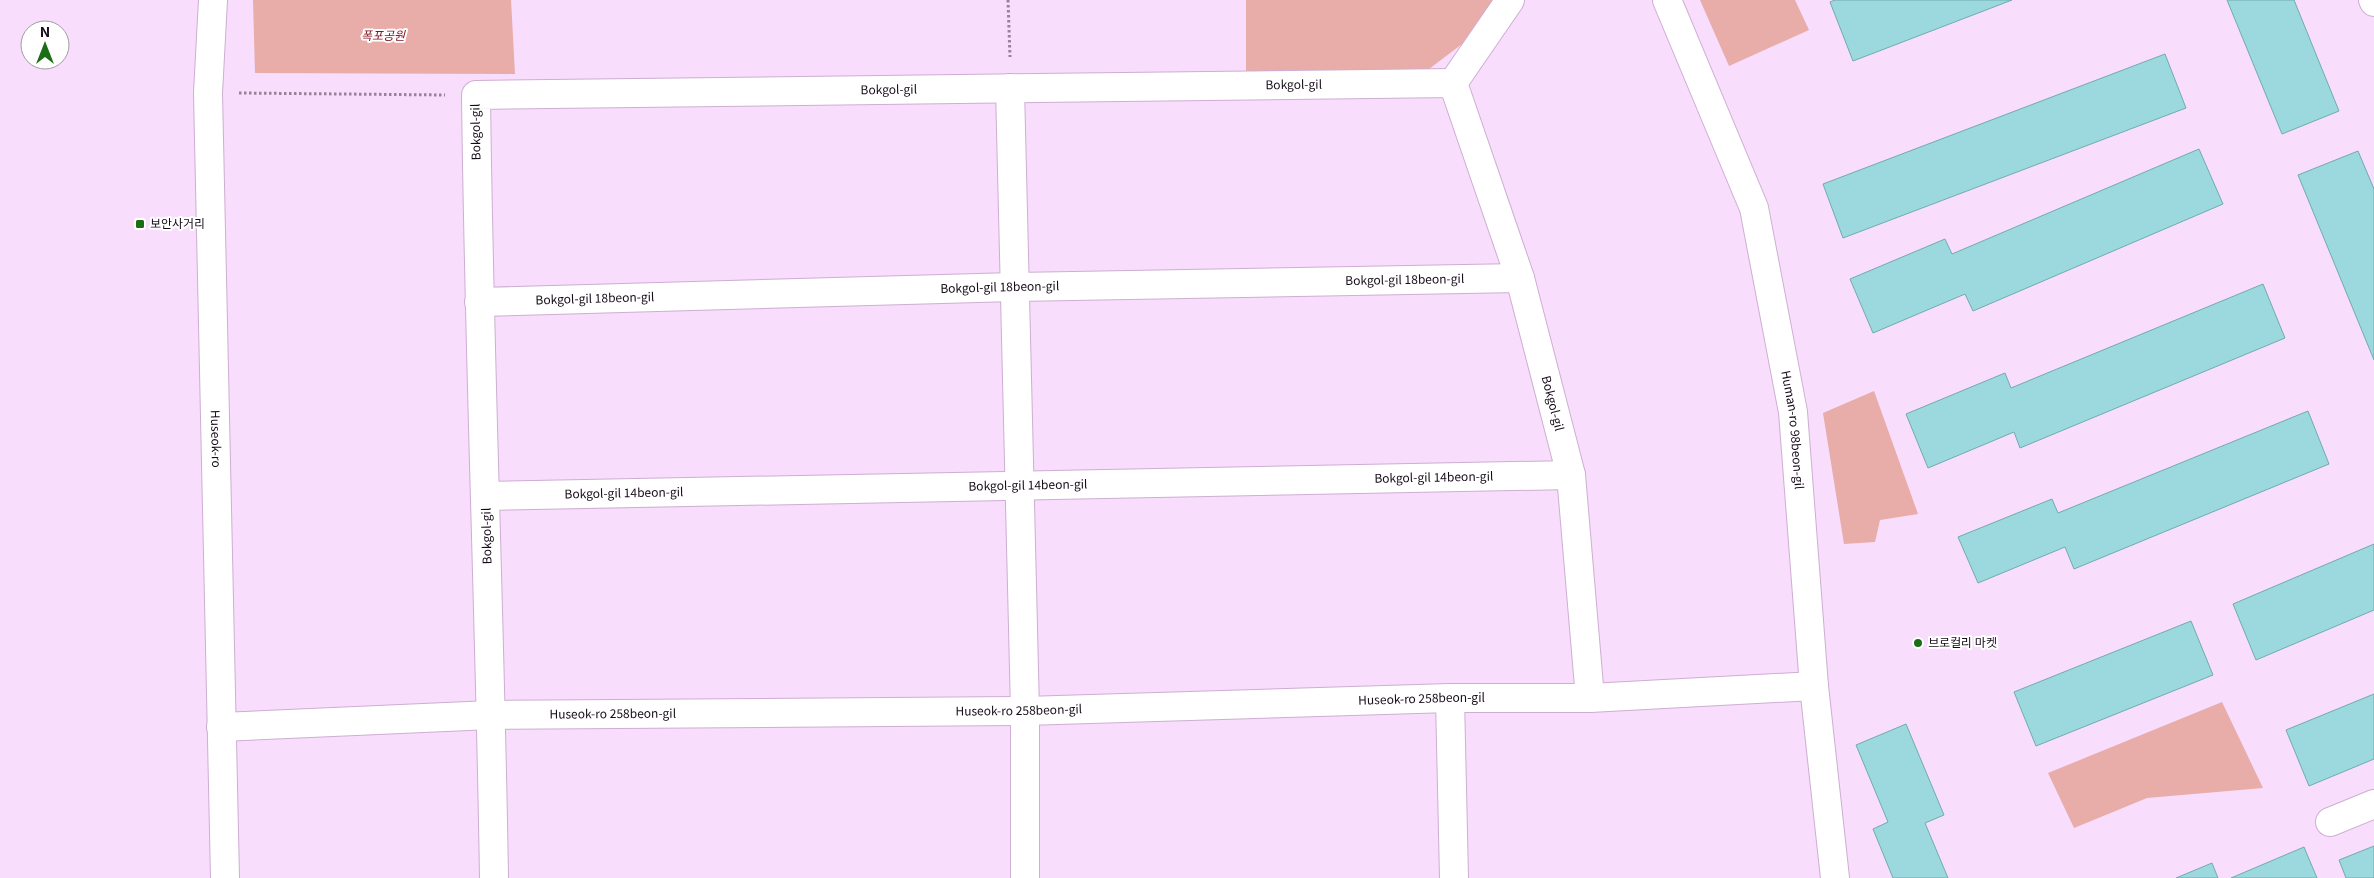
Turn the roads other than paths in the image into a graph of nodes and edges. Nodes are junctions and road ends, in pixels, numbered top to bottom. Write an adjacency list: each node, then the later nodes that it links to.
1 (213, 0): 17 (street, Huseok-ro)
2 (1510, 0): 4 (street)
3 (1667, 0): 12 (street, Human-ro 98beon-gil)
4 (1453, 83): 5 (street, Bokgol-gil); 6 (street, Bokgol-gil)
5 (1010, 88): 7 (street); 8 (street, Bokgol-gil)
6 (1520, 278): 7 (street, Bokgol-gil 18beon-gil); 9 (street, Bokgol-gil)
7 (1014, 287): 8 (street, Bokgol-gil 18beon-gil); 10 (street)
8 (479, 302): 11 (street, Bokgol-gil)
9 (1571, 475): 10 (street, Bokgol-gil 14beon-gil); 14 (street, Bokgol-gil)
10 (1019, 487): 11 (street, Bokgol-gil 14beon-gil); 15 (street)
11 (486, 496): 16 (street, Bokgol-gil)
12 (1814, 686): 14 (street, Huseok-ro 258beon-gil); 24 (street, Human-ro 98beon-gil)
13 (1450, 698): 14 (street, Huseok-ro 258beon-gil); 15 (street, Huseok-ro 258beon-gil); 23 (street)
14 (1590, 698)
15 (1026, 711): 16 (street, Huseok-ro 258beon-gil); 22 (street)
16 (491, 715): 17 (street, Huseok-ro 258beon-gil); 21 (street, Bokgol-gil)
17 (221, 727): 20 (street, Huseok-ro)
18 (2374, 804): 19 (street)
19 (2330, 822)
20 (225, 878)
21 (494, 878)
22 (1025, 878)
23 (1454, 878)
24 (1836, 878)

